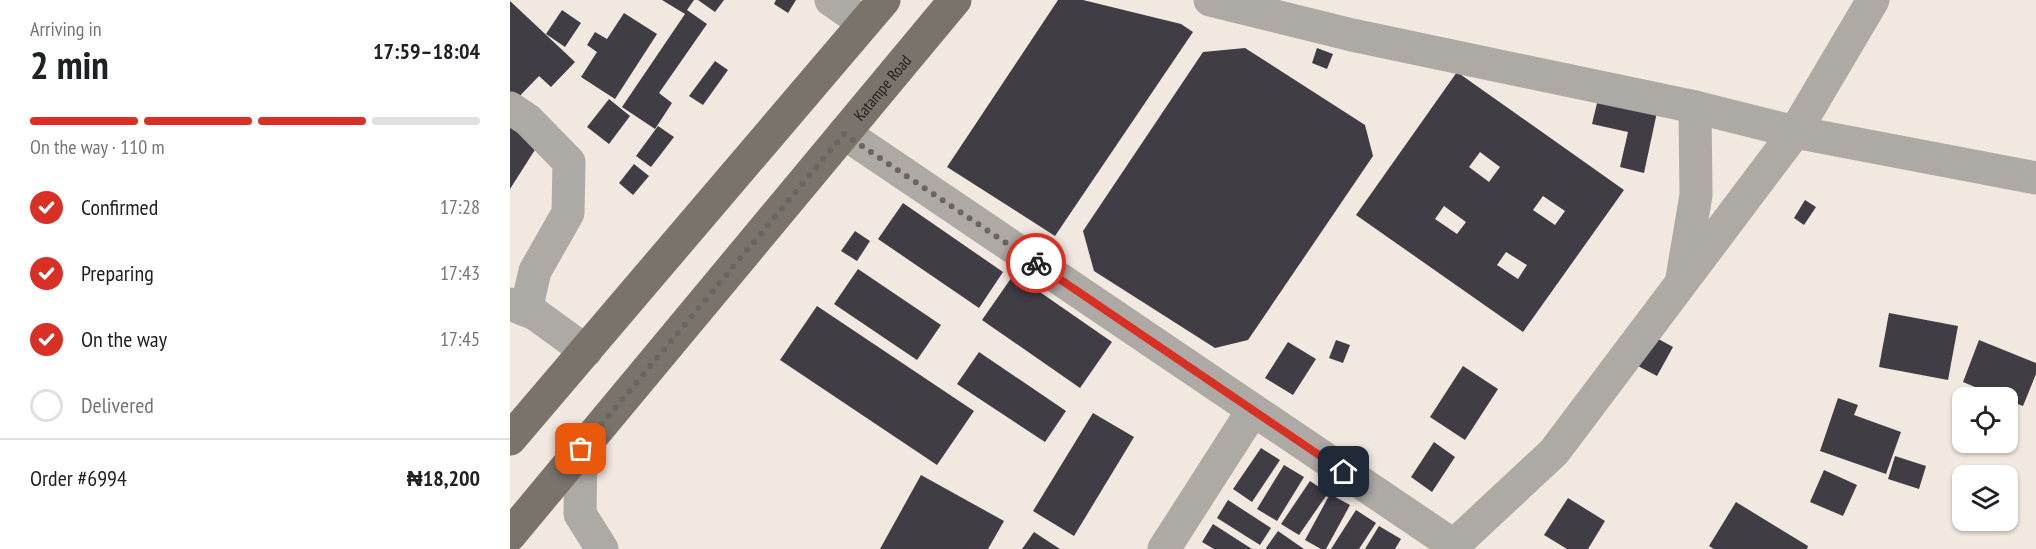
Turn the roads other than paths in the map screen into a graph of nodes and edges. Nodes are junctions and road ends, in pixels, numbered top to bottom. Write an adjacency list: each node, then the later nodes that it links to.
1 (831, 0): 5 (street)
2 (955, 0): 9 (main road, Katampe Road)
3 (1210, 0): 6 (street)
4 (1873, 0): 8 (street)
5 (874, 11): 13 (main road)
6 (1695, 107): 8 (street); 11 (street)
7 (510, 108): 12 (street)
8 (1795, 132): 10 (street); 11 (street)
9 (844, 134): 14 (street); 16 (main road, Katampe Road)
10 (2036, 178)
11 (1681, 284): 18 (street)
12 (518, 307): 13 (street)
13 (586, 351): 15 (main road)
14 (1253, 410): 18 (street); 20 (street)
15 (510, 439)
16 (581, 449): 17 (main road, Katampe Road); 19 (street)
17 (510, 535)
18 (1451, 547)
19 (602, 549)
20 (1164, 549)

